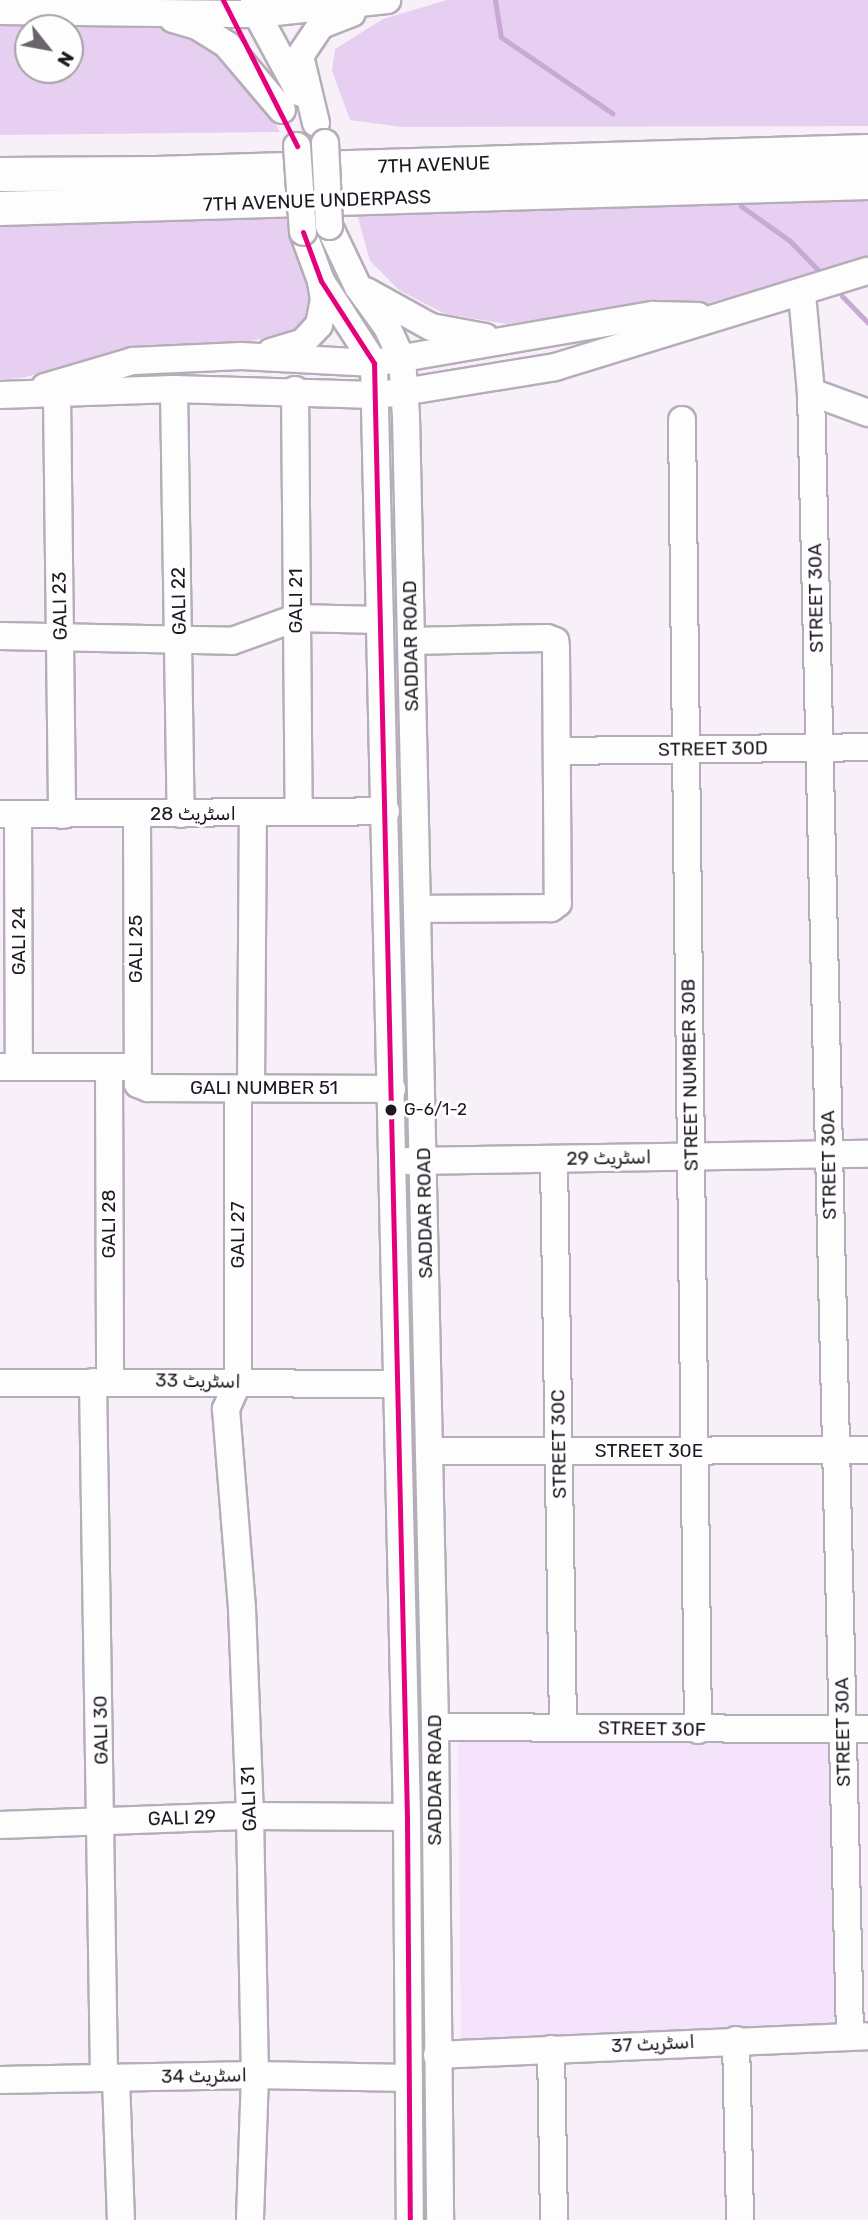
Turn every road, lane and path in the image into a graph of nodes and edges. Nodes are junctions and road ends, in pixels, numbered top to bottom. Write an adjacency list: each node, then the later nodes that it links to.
1 (387, 0): 4 (street)
2 (398, 0): 8 (street)
3 (224, 6): 4 (street); 6 (street); 7 (street)
4 (255, 7): 8 (street)
5 (0, 11): 6 (street)
6 (147, 11): 7 (street)
7 (282, 110): 15 (street, bridge)
8 (320, 133): 16 (street, SADDAR ROAD, bridge)
9 (868, 151): 10 (main road, 7TH AVENUE)
10 (0, 174)
11 (868, 182): 12 (main road, 7TH AVENUE)
12 (461, 197): 13 (main road, 7TH AVENUE UNDERPASS)
13 (0, 208)
14 (868, 271): 17 (street)
15 (321, 281): 20 (street); 22 (street)
16 (358, 286): 19 (street); 21 (street, SADDAR ROAD)
17 (802, 294): 18 (street); 26 (street, STREET 30A)
18 (724, 316): 19 (street); 25 (street)
19 (512, 340): 21 (street)
20 (241, 356): 22 (street); 27 (street)
21 (402, 359): 22 (street); 25 (street, SADDAR ROAD)
22 (374, 363): 28 (street, SADDAR ROAD)
23 (174, 389): 24 (street); 29 (street); 37 (street, GALI 22)
24 (295, 390): 28 (street); 32 (street, GALI 21)
25 (403, 391): 28 (street); 36 (street, SADDAR ROAD)
26 (811, 392): 30 (street); 39 (street, STREET 30A)
27 (9, 395): 29 (street)
28 (375, 395): 33 (street, SADDAR ROAD)
29 (57, 396): 34 (street, GALI 23)
30 (868, 413)
31 (682, 420): 40 (street, STREET NUMBER 30B)
32 (296, 618): 33 (street); 37 (street); 42 (street, GALI 21)
33 (380, 620): 43 (street, SADDAR ROAD)
34 (60, 635): 35 (street); 37 (street); 48 (street, GALI 23)
35 (0, 636)
36 (411, 640): 41 (street); 49 (street, SADDAR ROAD)
37 (180, 642): 46 (street, GALI 22)
38 (868, 747): 39 (street, STREET 30D)
39 (819, 748): 40 (street, STREET 30D); 56 (street, STREET 30A)
40 (686, 749): 41 (street, STREET 30D); 57 (street, STREET NUMBER 30B)
41 (557, 751): 49 (street)
42 (299, 811): 43 (street, اسٹریٹ 28); 44 (street, اسٹریٹ 28)
43 (386, 811): 54 (street, SADDAR ROAD)
44 (253, 813): 46 (street, اسٹریٹ 28); 53 (street, GALI 27)
45 (137, 814): 46 (street, اسٹریٹ 28); 48 (street, اسٹریٹ 28); 52 (street, GALI 25)
46 (181, 814)
47 (9, 815): 48 (street, اسٹریٹ 28); 50 (street, GALI 24)
48 (62, 816)
49 (418, 909): 59 (street, SADDAR ROAD)
50 (10, 1067): 51 (street, GALI NUMBER 51)
51 (109, 1067): 52 (street, GALI NUMBER 51); 61 (street, GALI 28)
52 (137, 1075): 53 (street, GALI NUMBER 51)
53 (244, 1088): 54 (street, GALI NUMBER 51); 62 (street, GALI 27)
54 (392, 1088): 60 (street, SADDAR ROAD)
55 (868, 1154): 56 (street, اسٹریٹ 29)
56 (829, 1155): 57 (street, اسٹریٹ 29); 65 (street, STREET 30A)
57 (691, 1157): 58 (street, اسٹریٹ 29); 69 (street, STREET NUMBER 30B)
58 (554, 1159): 59 (street, اسٹریٹ 29); 68 (street, STREET 30C)
59 (424, 1161): 60 (street, اسٹریٹ 29); 67 (street, SADDAR ROAD)
60 (393, 1162): 64 (street, SADDAR ROAD)
61 (102, 1381): 62 (street, اسٹریٹ 33); 63 (street, اسٹریٹ 33); 76 (street, GALI 30)
62 (238, 1382): 64 (street, اسٹریٹ 33); 74 (street, GALI 31)
63 (0, 1383)
64 (397, 1384): 75 (street, SADDAR ROAD)
65 (836, 1450): 66 (street, STREET 30E); 69 (street, STREET 30E); 73 (street, STREET 30A)
66 (868, 1450)
67 (429, 1451): 68 (street, STREET 30E); 70 (street, SADDAR ROAD)
68 (559, 1451): 69 (street, STREET 30E); 71 (street, STREET 30C)
69 (695, 1451): 72 (street, STREET NUMBER 30B)
70 (435, 1727): 71 (street, STREET 30F); 81 (street, SADDAR ROAD)
71 (563, 1728): 72 (street, STREET 30F)
72 (698, 1730): 73 (street, STREET 30F)
73 (855, 1730): 78 (street, STREET 30A)
74 (250, 1816): 75 (street, GALI 29); 76 (street, GALI 29); 82 (street, GALI 31)
75 (407, 1817): 84 (street, SADDAR ROAD)
76 (103, 1822): 77 (street, GALI 29); 83 (street, GALI 30)
77 (0, 1825)
78 (859, 2036): 79 (street, اسٹریٹ 37)
79 (736, 2040): 80 (street, اسٹریٹ 37); 91 (street)
80 (551, 2049): 81 (street, اسٹریٹ 37); 90 (street)
81 (437, 2055): 89 (street, SADDAR ROAD)
82 (255, 2075): 83 (street, اسٹریٹ 34); 84 (street, اسٹریٹ 34); 87 (street, GALI 31)
83 (110, 2078): 85 (street, اسٹریٹ 34); 86 (street, GALI 30)
84 (409, 2078): 88 (street, SADDAR ROAD)
85 (0, 2080)
86 (121, 2220)
87 (250, 2220)
88 (410, 2220)
89 (440, 2220)
90 (554, 2220)
91 (740, 2220)

